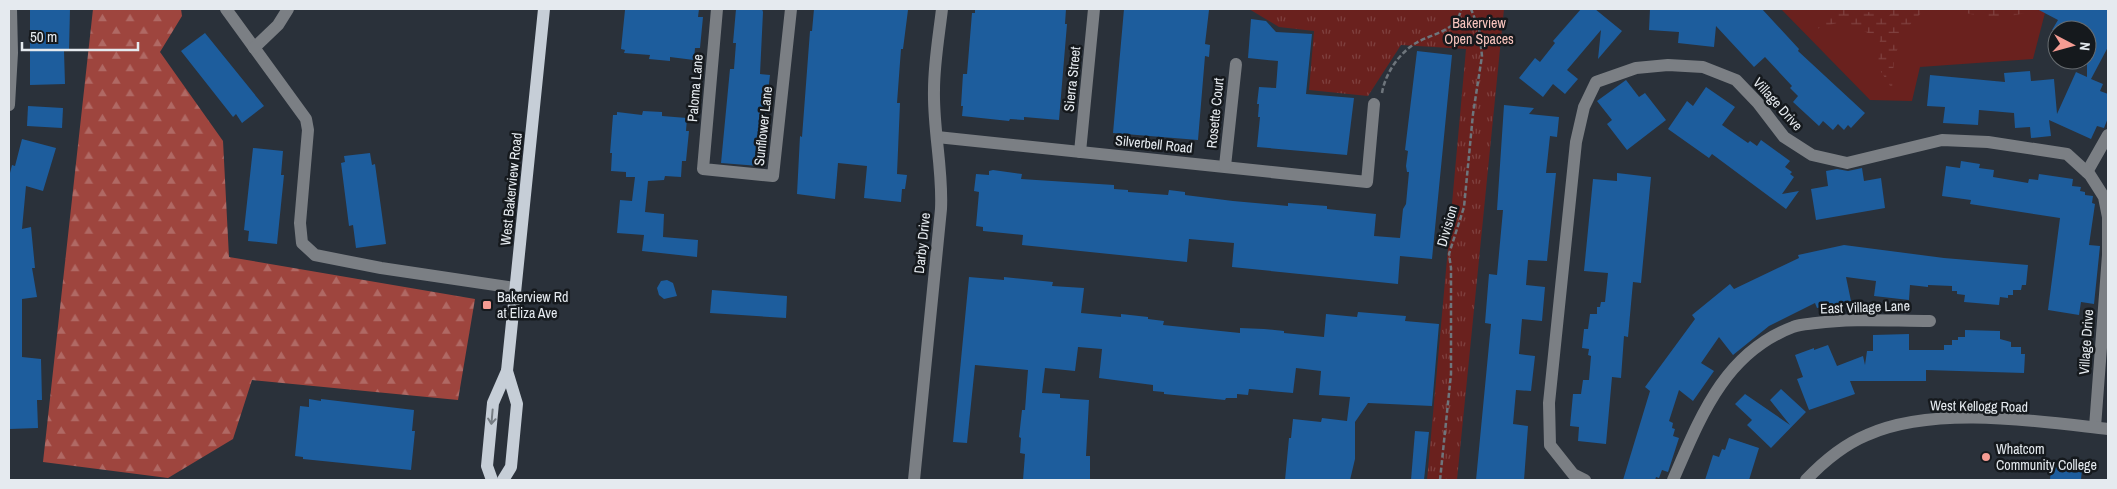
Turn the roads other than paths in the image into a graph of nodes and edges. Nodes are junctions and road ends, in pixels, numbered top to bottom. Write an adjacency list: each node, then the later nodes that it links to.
1 (11, 9): 12 (street)
2 (226, 9): 9 (street)
3 (288, 9): 9 (street)
4 (544, 9): 19 (main road, West Bakerview Road)
5 (717, 9): 17 (street, Paloma Lane)
6 (790, 9): 17 (street, Sunflower Lane)
7 (942, 9): 14 (street, Darby Drive)
8 (1094, 9): 15 (street, Sierra Street)
9 (254, 48): 19 (street)
10 (1236, 64): 16 (street, Rosette Court)
11 (1374, 104): 16 (street, Silverbell Road)
12 (9, 105)
13 (2108, 135): 18 (street)
14 (938, 137): 15 (street, Silverbell Road); 27 (street, Darby Drive)
15 (1080, 152): 16 (street, Silverbell Road)
16 (1225, 166)
17 (703, 169)
18 (2087, 172): 20 (street, Village Drive); 28 (street, Village Drive)
19 (515, 288): 22 (main road, West Bakerview Road)
20 (2106, 318): 23 (street, Village Drive)
21 (1930, 321): 29 (street, East Village Lane)
22 (508, 372): 25 (main road, West Bakerview Road, one-way to 25); 26 (main road, West Bakerview Road)
23 (2095, 427): 24 (street, West Kellogg Road); 30 (street, West Kellogg Road)
24 (2108, 429)
25 (492, 480)
26 (503, 480)
27 (914, 480)
28 (1585, 480)
29 (1673, 480)
30 (1806, 480)

